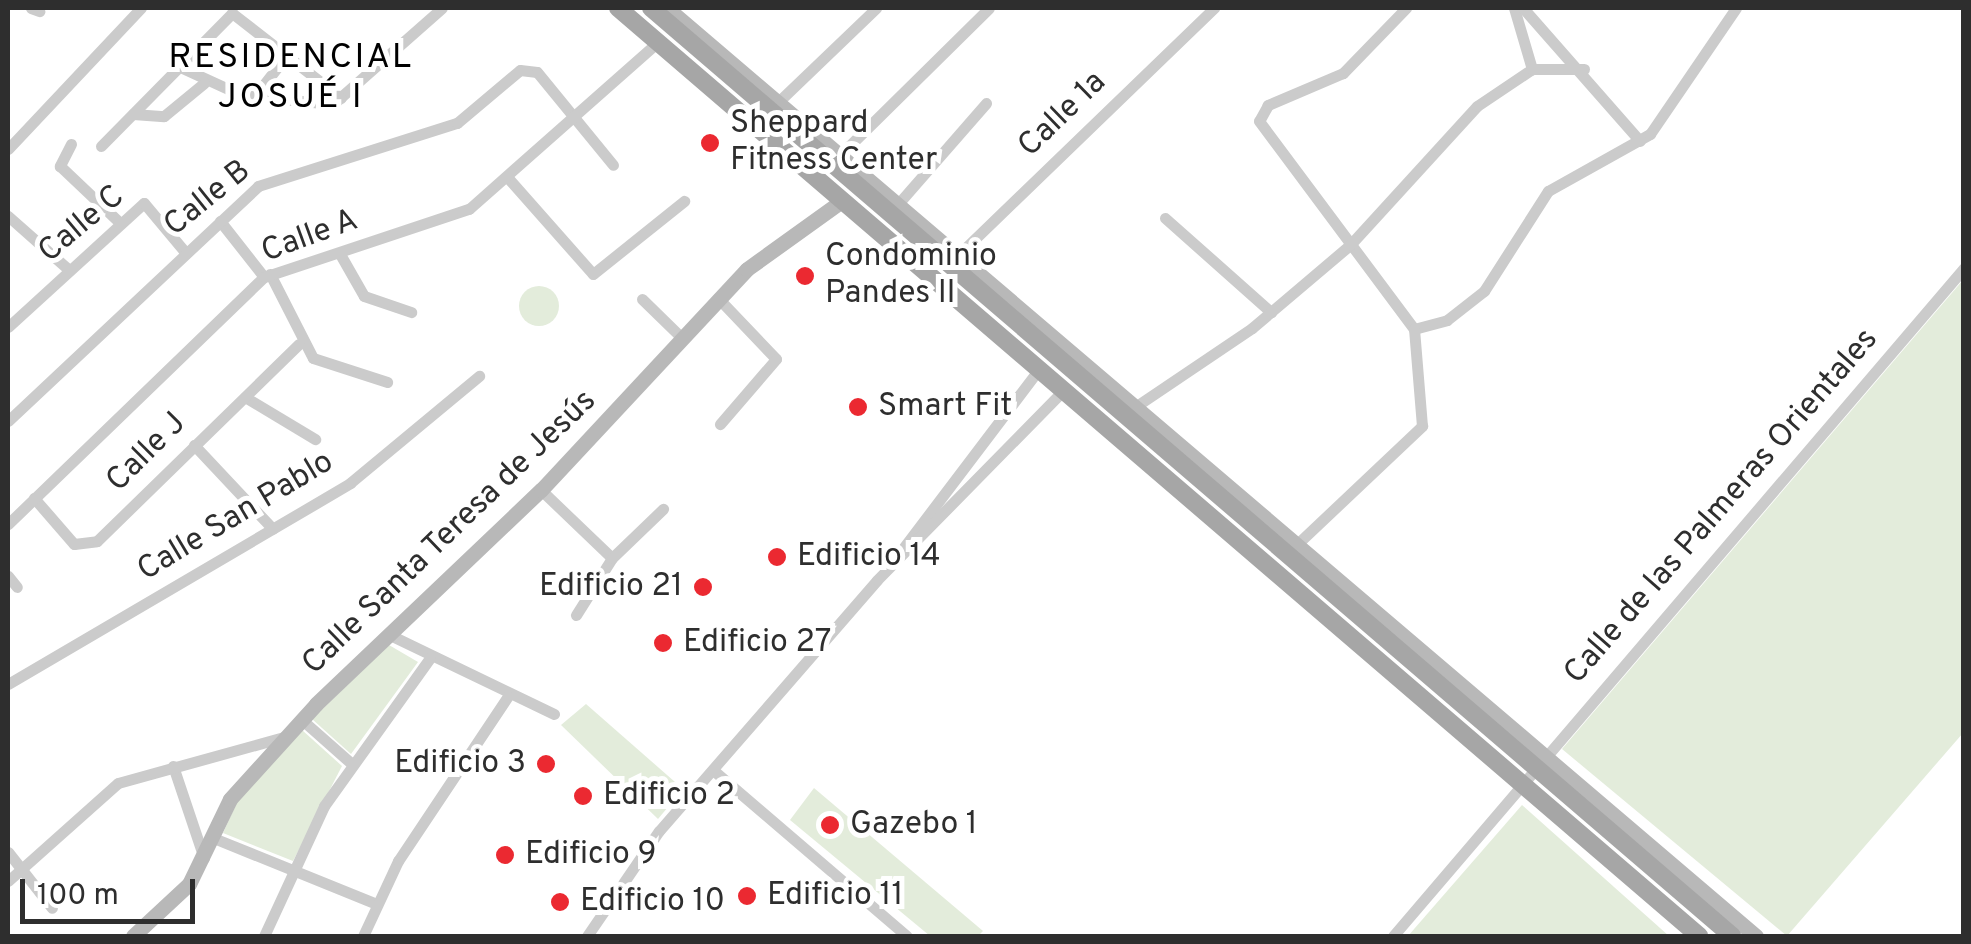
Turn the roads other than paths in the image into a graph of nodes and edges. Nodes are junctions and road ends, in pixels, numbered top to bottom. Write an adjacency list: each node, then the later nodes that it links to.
1 (140, 8): 28 (street)
2 (442, 8): 20 (street)
3 (618, 8): 13 (main road)
4 (651, 8): 12 (main road)
5 (876, 8): 22 (street)
6 (989, 8): 29 (street)
7 (1214, 8): 42 (street, Calle 1a)
8 (1406, 8): 39 (street)
9 (1514, 8): 16 (street)
10 (1524, 8): 17 (street)
11 (1736, 8): 25 (street)
12 (676, 14): 22 (main road)
13 (658, 42): 24 (street, Calle A); 32 (main road)
14 (286, 56): 15 (street); 19 (street); 20 (street)
15 (178, 66): 18 (street); 23 (street)
16 (1532, 69): 17 (street); 39 (street)
17 (1584, 69): 25 (street)
18 (204, 84): 19 (street); 23 (street)
19 (254, 97): 20 (street)
20 (341, 98)
21 (986, 103): 34 (street)
22 (775, 105): 29 (street); 42 (main road)
23 (133, 114): 27 (street)
24 (576, 118): 30 (street, Calle B); 31 (street, Calle A); 37 (street, Calle B)
25 (1640, 141): 51 (street)
26 (71, 144): 38 (street)
27 (101, 146)
28 (8, 149)
29 (840, 154): 34 (street)
30 (613, 165)
31 (508, 178): 33 (street); 41 (street, Calle A)
32 (842, 200): 46 (street, Calle Santa Teresa de Jesús); 54 (main road)
33 (684, 202)
34 (898, 204): 42 (street)
35 (8, 216): 44 (street)
36 (1166, 218): 49 (street)
37 (220, 221): 40 (street, Calle B); 45 (street)
38 (119, 222): 40 (street, Calle C); 44 (street, Calle C)
39 (1350, 245): 49 (street); 51 (street)
40 (185, 252): 60 (street, Calle B)
41 (340, 254): 45 (street, Calle A); 48 (street)
42 (954, 259): 59 (main road)
43 (1964, 268): 84 (street, Calle de las Palmeras Orientales)
44 (69, 270): 50 (street, Calle C)
45 (267, 276): 53 (street); 65 (street, Calle A)
46 (718, 298): 52 (street, Calle Santa Teresa de Jesús); 61 (street)
47 (642, 299): 52 (street)
48 (411, 312)
49 (1271, 312): 59 (street)
50 (8, 328)
51 (1414, 329): 71 (street)
52 (682, 338): 64 (street, Calle Santa Teresa de Jesús)
53 (299, 344): 56 (street); 58 (street, Calle J)
54 (1040, 368): 57 (main road); 67 (street)
55 (479, 376): 70 (street, Calle San Pablo)
56 (387, 382)
57 (1065, 390): 69 (street); 88 (main road)
58 (245, 396): 62 (street); 63 (street, Calle J)
59 (1131, 411): 71 (main road)
60 (8, 421)
61 (720, 424)
62 (314, 439)
63 (194, 445): 65 (street, Calle J); 70 (street)
64 (540, 490): 73 (street); 77 (street, Calle Santa Teresa de Jesús)
65 (34, 498): 68 (street, Calle A)
66 (663, 509): 73 (street)
67 (920, 518): 69 (street); 72 (street)
68 (8, 524)
69 (933, 528): 72 (street)
70 (272, 529): 79 (street, Calle San Pablo)
71 (1292, 550): 84 (main road)
72 (899, 555): 87 (street)
73 (612, 558): 76 (street)
74 (8, 576): 75 (street)
75 (17, 587)
76 (576, 615)
77 (390, 635): 78 (street); 82 (street, Calle Santa Teresa de Jesús)
78 (430, 658): 80 (street); 85 (street)
79 (8, 684)
80 (508, 696): 81 (street); 95 (street)
81 (554, 714)
82 (301, 719): 83 (street, Calle Santa Teresa de Jesús); 85 (street)
83 (284, 737): 86 (street); 89 (street, Calle Santa Teresa de Jesús)
84 (1539, 760): 88 (street, Calle de las Palmeras Orientales); 104 (main road); 105 (street)
85 (353, 765): 92 (street)
86 (174, 766): 91 (street); 93 (street)
87 (713, 770): 100 (street); 101 (street)
88 (1522, 782): 102 (street, Calle de las Palmeras Orientales); 103 (main road)
89 (211, 837): 91 (street, Calle Santa Teresa de Jesús); 92 (street)
90 (8, 852): 93 (street)
91 (204, 858): 97 (street, Calle Santa Teresa de Jesús)
92 (297, 871): 95 (street); 98 (street)
93 (19, 872): 94 (street); 96 (street)
94 (8, 881)
95 (376, 904): 99 (street)
96 (52, 908)
97 (132, 936)
98 (264, 936)
99 (363, 936)
100 (587, 936)
101 (907, 936)
102 (1392, 936)
103 (1699, 936)
104 (1732, 936)
105 (1756, 936)

